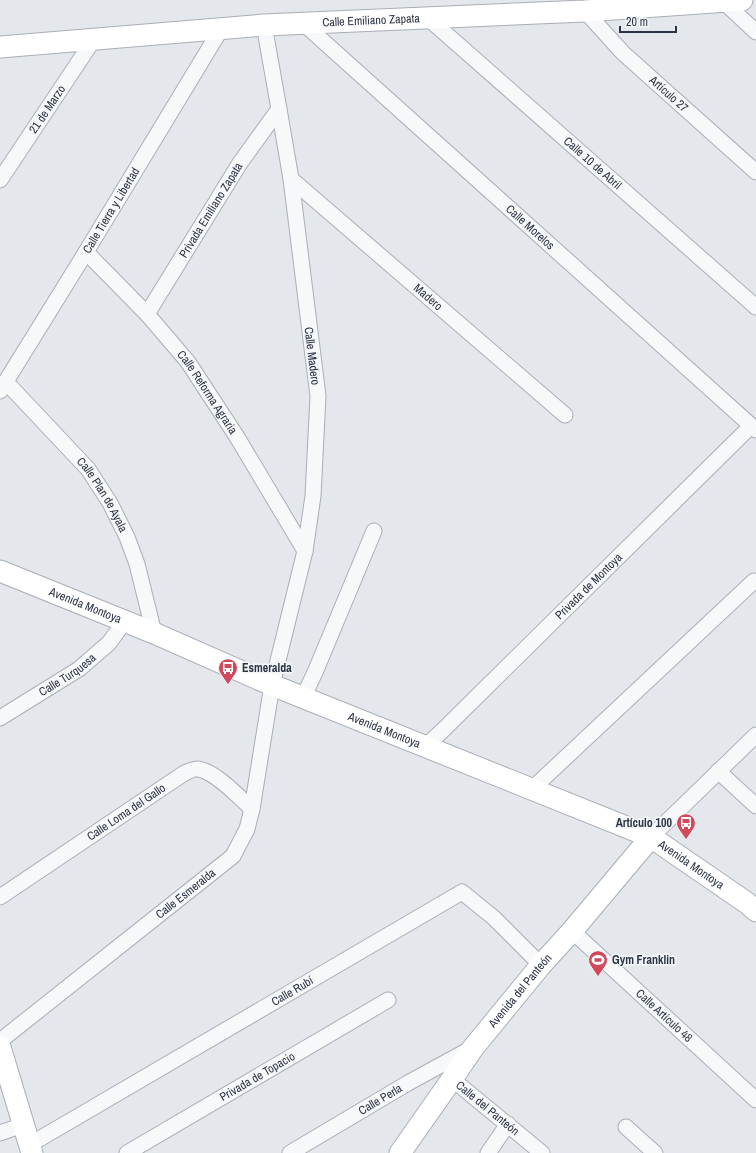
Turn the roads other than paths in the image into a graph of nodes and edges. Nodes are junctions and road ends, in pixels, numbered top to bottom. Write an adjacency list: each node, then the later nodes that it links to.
1 (733, 0): 2 (street, Calle Emiliano Zapata); 9 (street)
2 (692, 1): 3 (street, Calle Emiliano Zapata)
3 (656, 3): 4 (street, Calle Emiliano Zapata)
4 (585, 11): 5 (street, Calle Emiliano Zapata); 13 (street, Artículo 27)
5 (429, 19): 6 (street, Calle Emiliano Zapata); 17 (street, Calle 10 de Abril)
6 (304, 24): 7 (street, Calle Emiliano Zapata); 21 (street, Calle Morelos)
7 (264, 25): 8 (street, Calle Emiliano Zapata); 12 (street, Calle Madero)
8 (221, 28): 10 (street, Calle Emiliano Zapata); 16 (street, Calle Tierra y Libertad)
9 (756, 32)
10 (94, 39): 11 (street, Calle Emiliano Zapata); 15 (street, 21 de Marzo)
11 (0, 47)
12 (279, 109): 14 (street, Calle Madero); 18 (street, Privada Emiliano Zapata)
13 (756, 172)
14 (291, 179): 20 (street, Madero); 23 (street, Calle Madero)
15 (0, 180)
16 (86, 252): 18 (street, Calle Reforma Agraria); 19 (street, Calle Tierra y Libertad)
17 (756, 307)
18 (147, 314): 23 (street, Calle Reforma Agraria)
19 (3, 386): 27 (street, Calle Plan de Ayala)
20 (565, 415)
21 (753, 428): 32 (street, Privada de Montoya)
22 (374, 531): 29 (street)
23 (305, 550): 28 (street, Calle Madero)
24 (0, 571): 26 (street, Avenida Montoya)
25 (754, 581): 34 (street)
26 (125, 621): 27 (street, Avenida Montoya); 30 (street, Calle Turquesa)
27 (154, 633): 28 (street, Avenida Montoya)
28 (272, 685): 29 (street, Avenida Montoya); 36 (street, Calle Esmeralda)
29 (303, 698): 32 (street, Avenida Montoya)
30 (0, 718)
31 (756, 735): 33 (street)
32 (426, 746): 34 (street, Avenida Montoya)
33 (718, 772): 35 (street); 37 (street)
34 (532, 789): 37 (street, Avenida Montoya)
35 (756, 806)
36 (252, 809): 38 (street, Calle Loma del Gallo); 43 (street, Calle Esmeralda)
37 (651, 837): 39 (street, Avenida Montoya); 40 (street, Avenida del Panteón)
38 (0, 898)
39 (756, 911)
40 (572, 931): 41 (street, Avenida del Panteón); 47 (street, Calle Artículo 48)
41 (541, 965): 45 (street, Avenida del Panteón); 52 (street, Calle Rubí)
42 (388, 1000): 53 (street, Privada de Topacio)
43 (0, 1041)
44 (0, 1047): 49 (street)
45 (473, 1048): 46 (street, Avenida del Panteón); 54 (street, Calle Perla)
46 (452, 1079): 48 (street, Calle del Panteón); 55 (street, Avenida del Panteón)
47 (756, 1100)
48 (508, 1124): 56 (street); 57 (street, Calle del Panteón)
49 (24, 1125): 51 (street); 52 (street)
50 (626, 1127): 58 (street)
51 (0, 1133)
52 (30, 1149)
53 (127, 1153)
54 (290, 1153)
55 (400, 1153)
56 (488, 1153)
57 (542, 1153)
58 (655, 1153)

